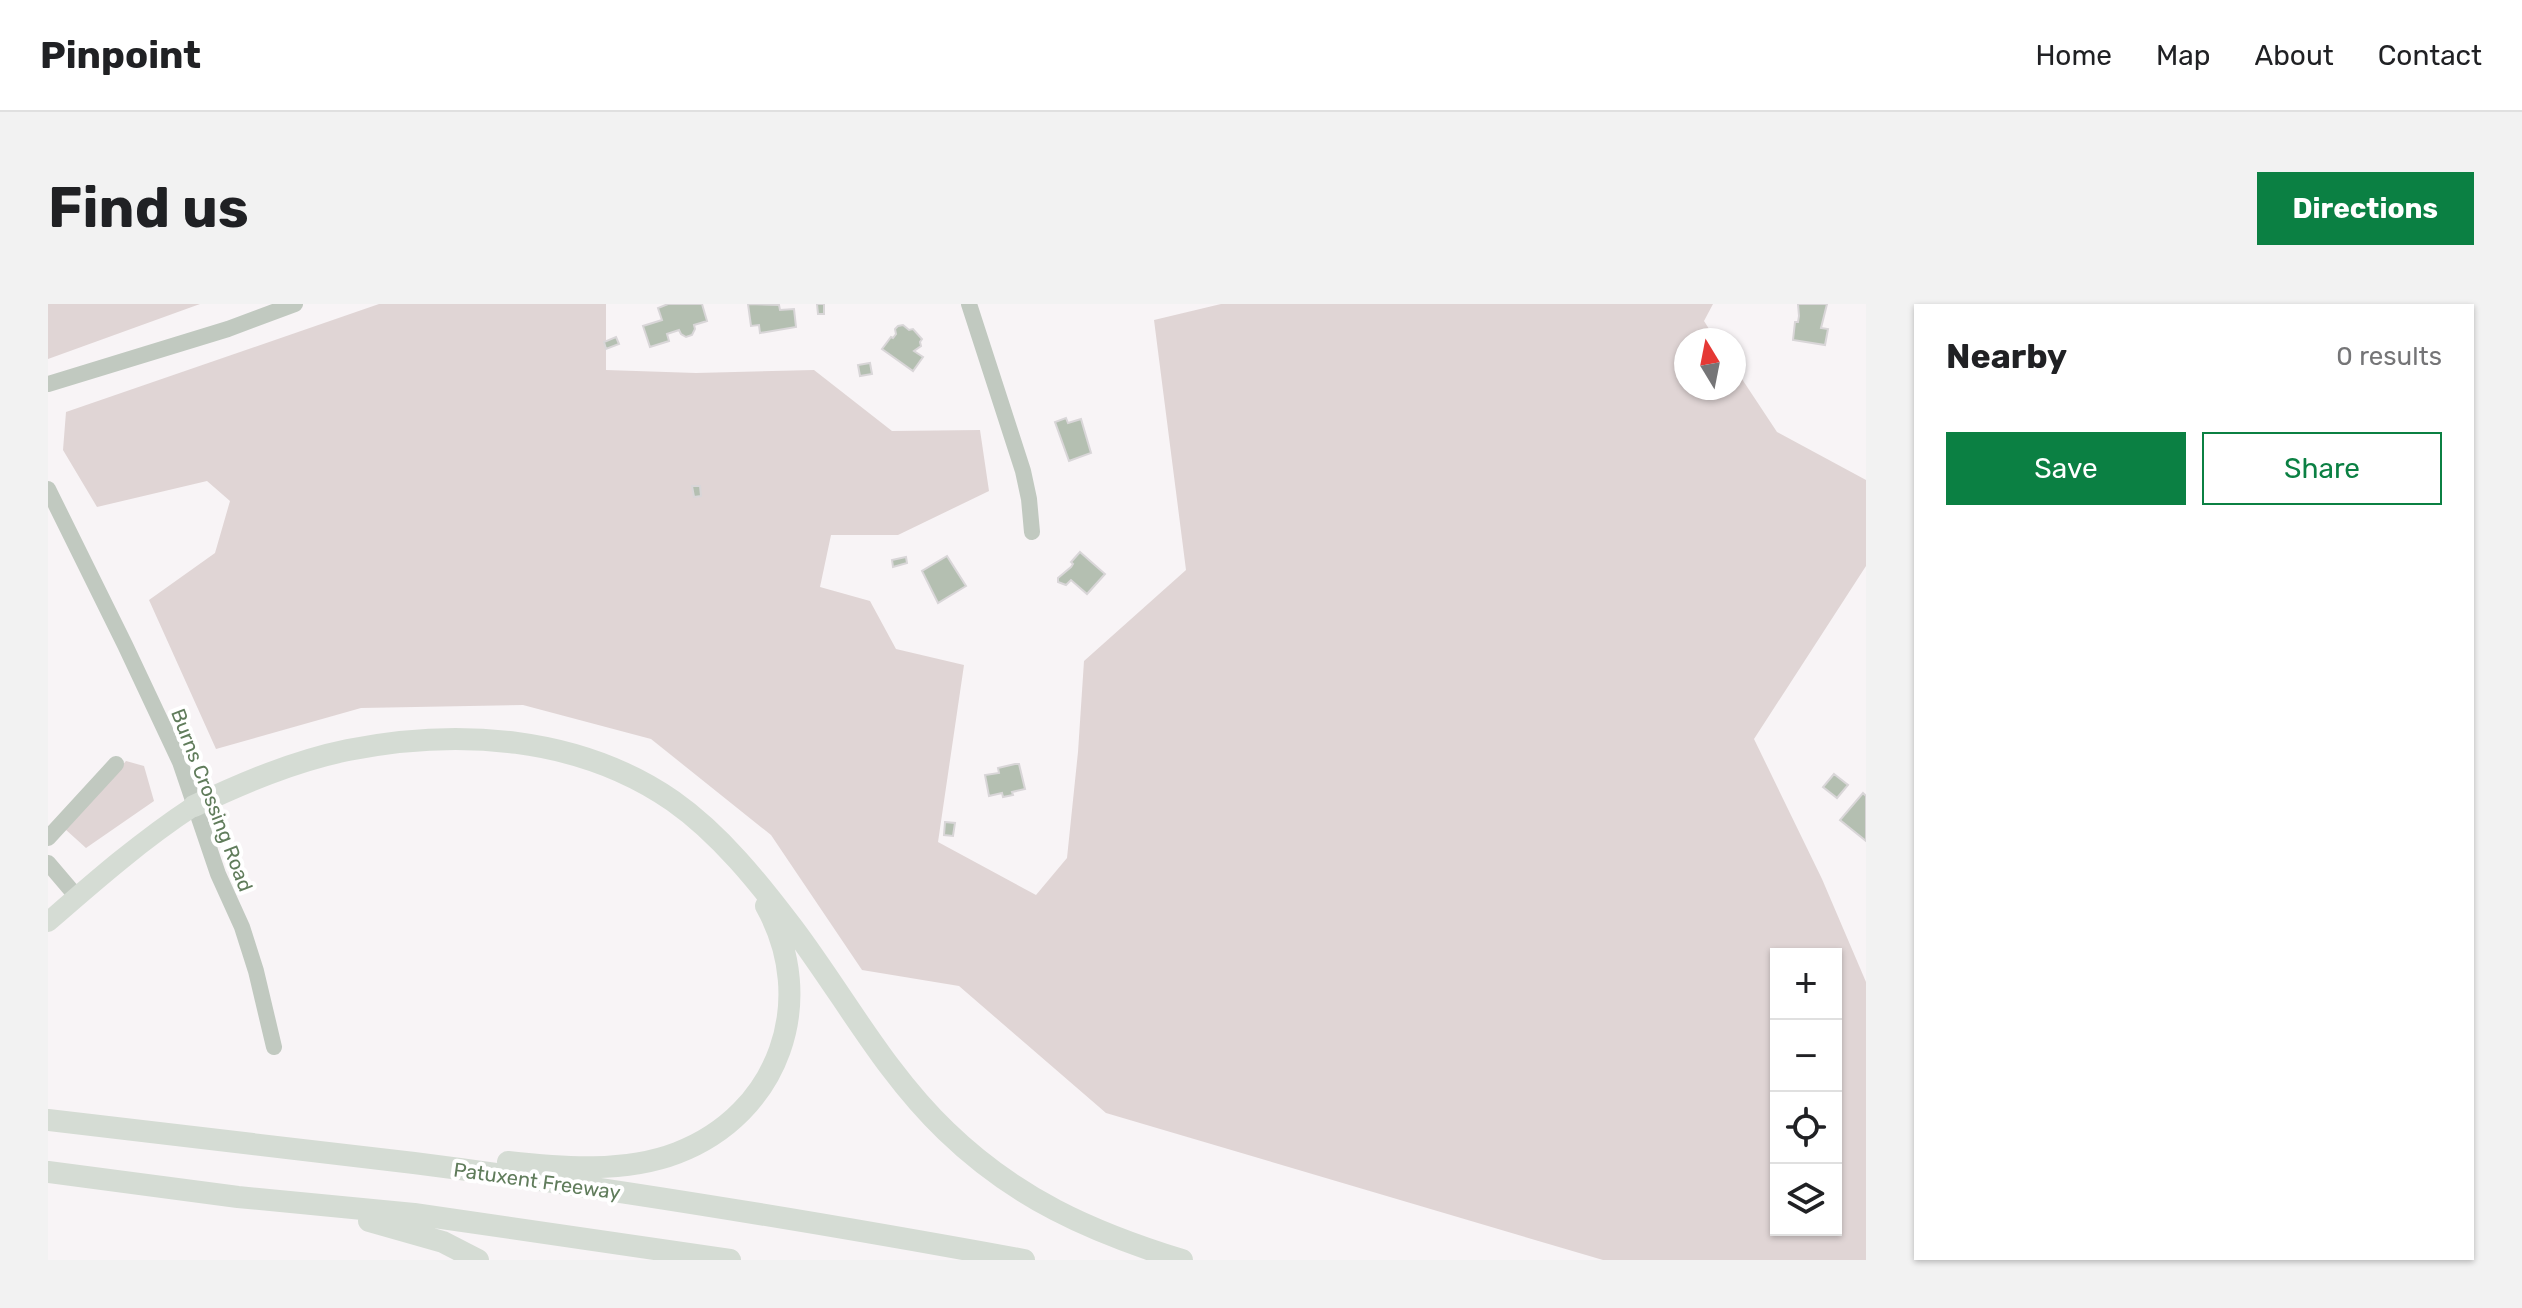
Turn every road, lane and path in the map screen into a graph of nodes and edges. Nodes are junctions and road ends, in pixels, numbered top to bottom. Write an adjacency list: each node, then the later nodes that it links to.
1 (295, 304): 3 (street)
2 (969, 304): 5 (street)
3 (48, 384)
4 (48, 489): 7 (street, Burns Crossing Road)
5 (1032, 532)
6 (116, 764): 8 (street)
7 (194, 806): 10 (highway); 11 (main road); 13 (street, Burns Crossing Road)
8 (48, 838)
9 (48, 863): 11 (street)
10 (745, 871): 15 (highway); 21 (highway)
11 (77, 897): 12 (main road)
12 (48, 922)
13 (274, 1047)
14 (48, 1120): 15 (highway, Patuxent Freeway)
15 (189, 1136): 20 (highway, Patuxent Freeway)
16 (48, 1172): 17 (highway)
17 (238, 1197): 18 (highway); 19 (highway)
18 (478, 1260)
19 (730, 1260)
20 (1024, 1260)
21 (1182, 1260)

